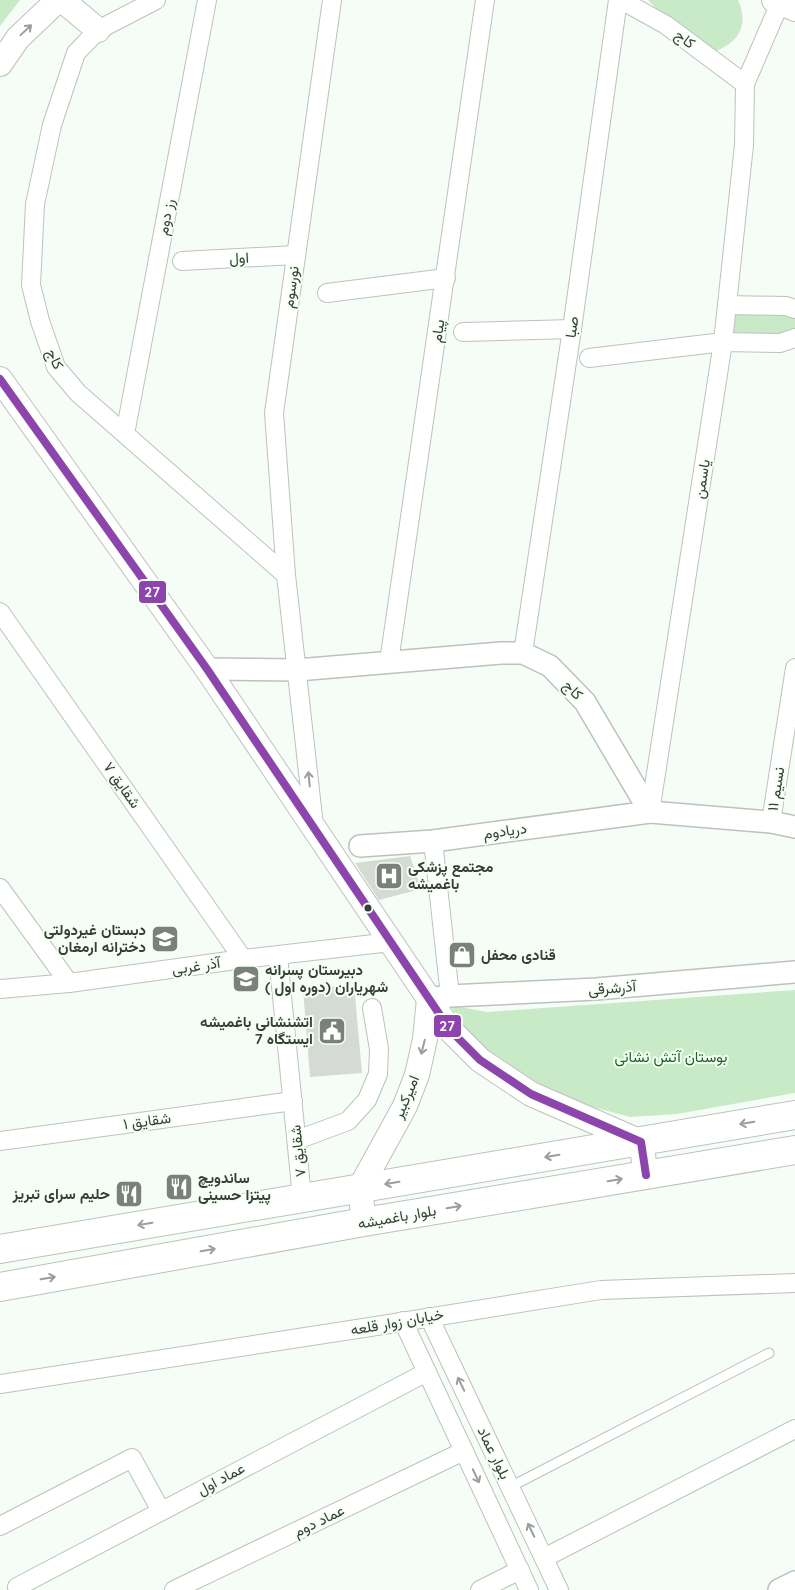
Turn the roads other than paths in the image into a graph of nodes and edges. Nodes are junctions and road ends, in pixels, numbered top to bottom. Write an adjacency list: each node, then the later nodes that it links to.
1 (58, 0): 10 (main road, one-way to 1)
2 (62, 0): 9 (main road)
3 (156, 0): 9 (street, کاج)
4 (206, 0): 24 (street, رز دوم)
5 (332, 0): 12 (street, نورسوم)
6 (485, 0): 14 (street, پیام)
7 (619, 0): 11 (street, کاج); 18 (street, صبا)
8 (783, 4): 11 (street)
9 (98, 30): 24 (street, کاج)
10 (0, 64)
11 (745, 84): 16 (street, یاسمن)
12 (296, 255): 13 (street, اول); 25 (street, نورسوم)
13 (182, 261)
14 (446, 278): 15 (street); 28 (street, پیام)
15 (327, 293)
16 (727, 305): 17 (street); 21 (street, یاسمن)
17 (795, 309)
18 (572, 329): 19 (street); 27 (street, صبا)
19 (463, 332)
20 (795, 338): 21 (street)
21 (724, 342): 22 (street); 32 (street, یاسمن)
22 (589, 358)
23 (0, 379): 30 (main road)
24 (125, 434): 25 (street, کاج)
25 (286, 575): 31 (street)
26 (0, 612): 41 (street, شقایق ۷)
27 (523, 653): 28 (street, کاج); 32 (street, کاج)
28 (389, 662): 31 (street, کاج)
29 (795, 668): 33 (street, نسیم ۱۱)
30 (207, 670): 31 (street, کاج); 34 (main road)
31 (297, 670): 34 (street, one-way to 31)
32 (650, 812): 33 (street); 36 (street, دریادوم)
33 (771, 822): 35 (street)
34 (314, 827): 39 (main road)
35 (795, 827)
36 (432, 841): 37 (street, دریادوم); 45 (street)
37 (360, 846)
38 (0, 888): 43 (street)
39 (391, 942): 40 (street, آذر غربی); 45 (main road)
40 (278, 956): 41 (street, آذر غربی); 47 (street, شقایق ۷)
41 (243, 959): 43 (street, آذر غربی)
42 (795, 972): 45 (street, آذرشرقی)
43 (69, 983): 44 (street, آذر غربی)
44 (0, 989)
45 (440, 998): 51 (main road); 54 (main road, امیرکبیر, one-way to 54)
46 (372, 1008): 49 (street)
47 (293, 1101): 49 (street, شقایق ۷); 50 (street, شقایق ۱)
48 (795, 1115): 51 (main road, one-way to 51)
49 (297, 1140): 55 (street, شقایق ۷)
50 (0, 1141)
51 (641, 1142): 53 (main road); 54 (main road, one-way to 54)
52 (795, 1150): 53 (main road, بلوار باغمیشه)
53 (646, 1175): 56 (main road, بلوار باغمیشه, one-way to 53)
54 (360, 1188): 55 (main road); 56 (main road)
55 (302, 1197): 57 (main road, one-way to 57)
56 (364, 1222): 59 (main road, بلوار باغمیشه, one-way to 56)
57 (0, 1250)
58 (795, 1283): 60 (street, خیابان زوار قلعه)
59 (0, 1287)
60 (429, 1317): 61 (street, خیابان زوار قلعه); 67 (street, بلوار عماد, one-way to 60)
61 (403, 1321): 63 (street, بلوار عماد); 64 (street, خیابان زوار قلعه)
62 (769, 1353): 67 (lane)
63 (426, 1372): 66 (street, بلوار عماد); 68 (street, عماد اول)
64 (0, 1384)
65 (795, 1429): 70 (street)
66 (464, 1451): 71 (street, بلوار عماد, one-way to 71); 74 (street, عماد دوم)
67 (510, 1487): 70 (street, بلوار عماد, one-way to 67)
68 (161, 1511): 69 (street); 73 (street, عماد اول)
69 (0, 1526)
70 (544, 1558): 77 (street, بلوار عماد)
71 (520, 1570): 75 (street); 76 (street, بلوار عماد)
72 (795, 1582): 78 (street)
73 (16, 1587)
74 (174, 1590)
75 (480, 1590)
76 (529, 1590)
77 (559, 1590)
78 (779, 1590)

